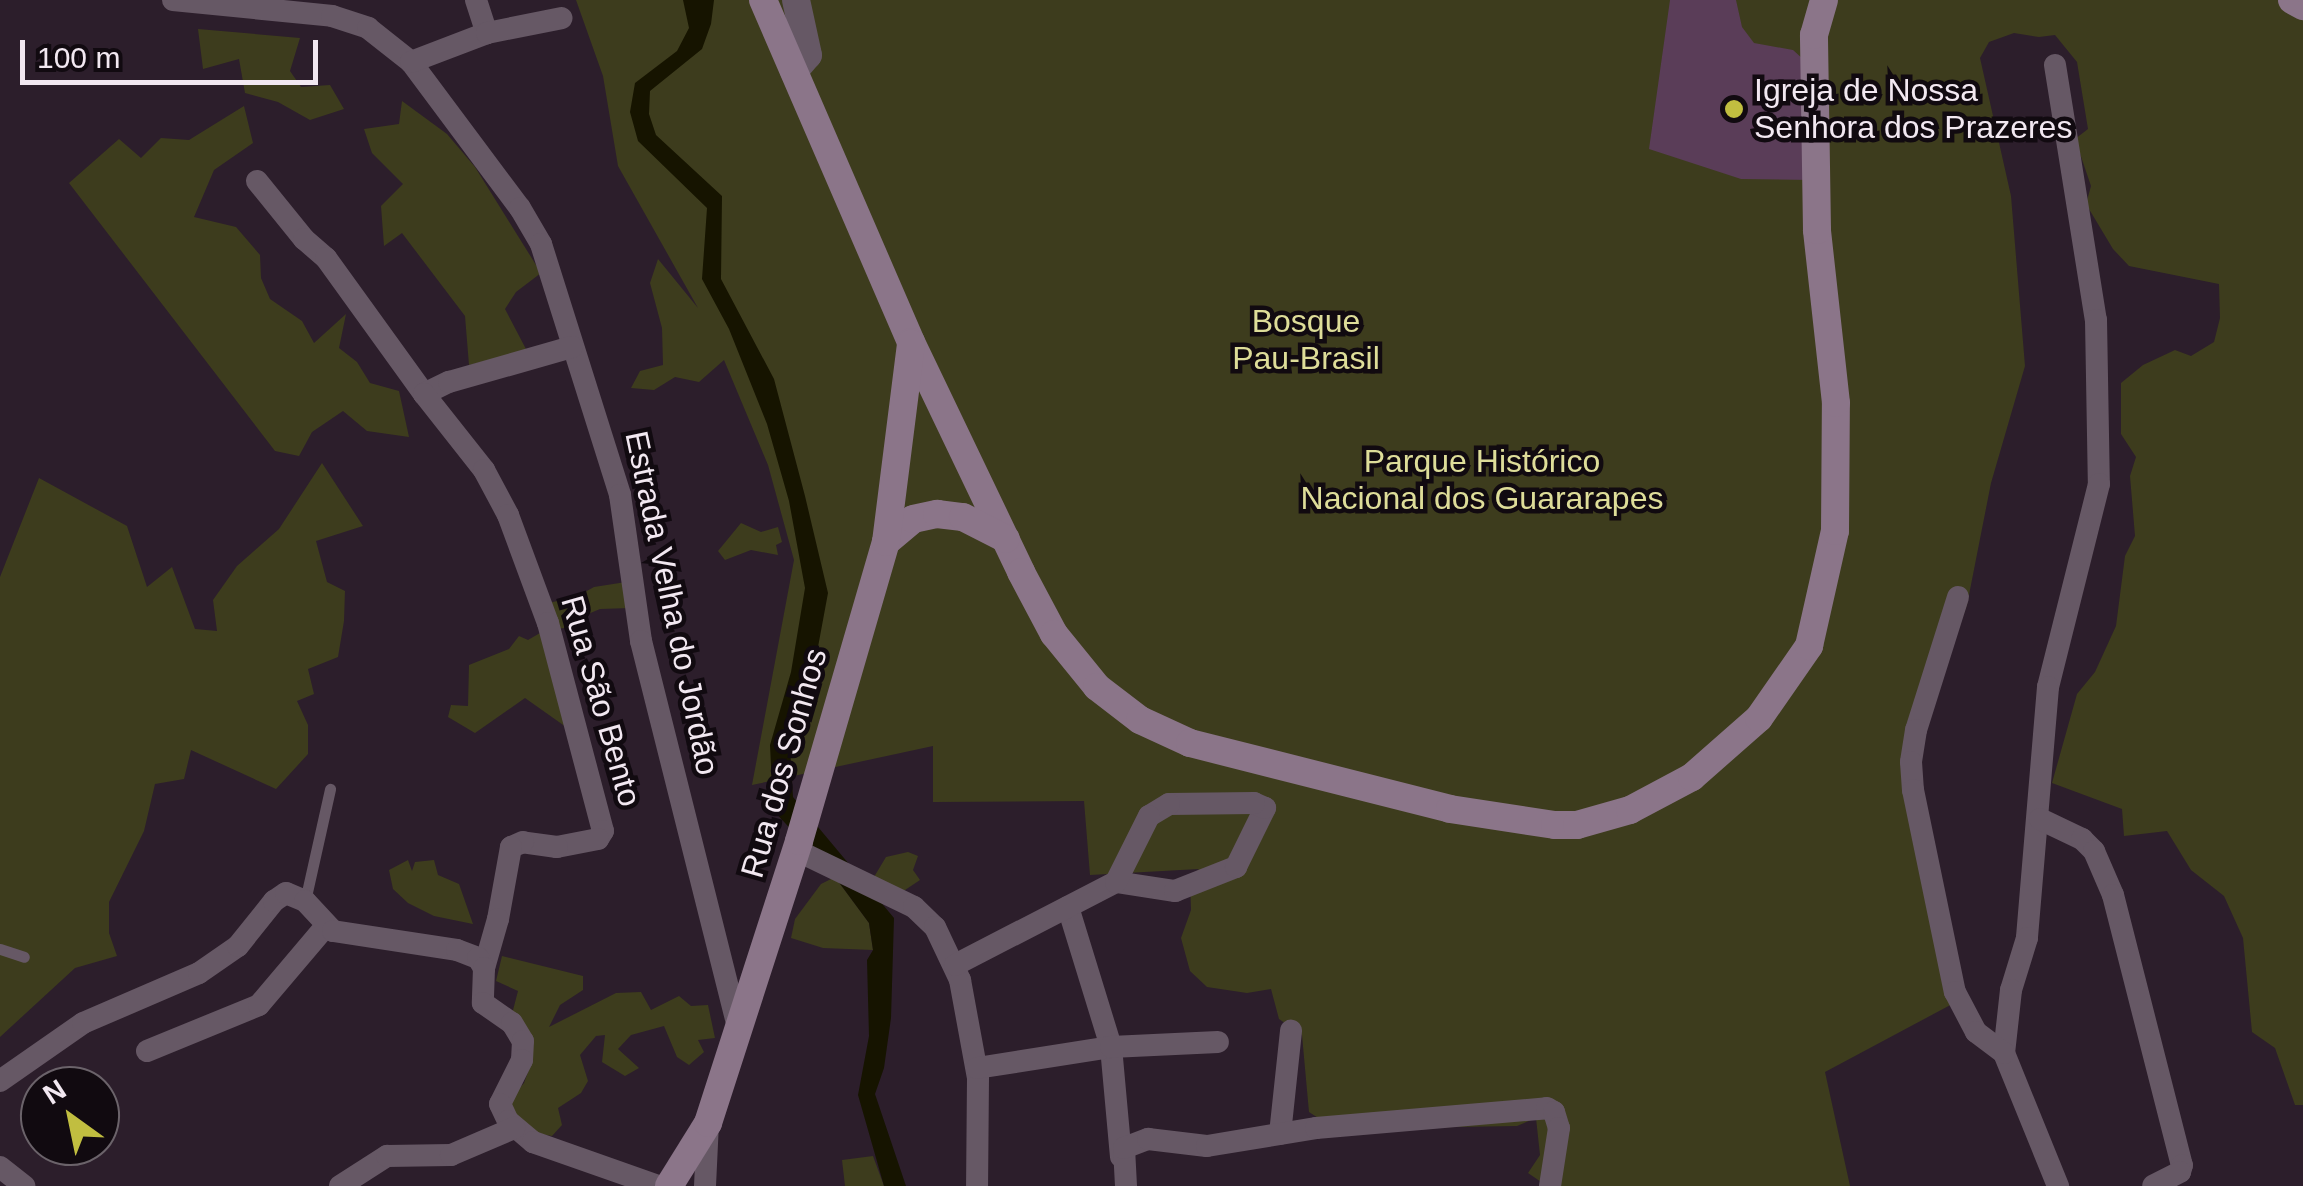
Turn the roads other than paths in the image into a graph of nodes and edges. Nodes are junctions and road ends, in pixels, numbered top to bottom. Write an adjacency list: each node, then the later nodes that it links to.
1 (173, 0): 7 (street, Estrada Velha do Jordão)
2 (476, 0): 10 (street)
3 (763, 0): 13 (main road)
4 (796, 0): 13 (street)
5 (1824, 0): 18 (main road)
6 (2292, 0): 8 (main road)
7 (294, 6): 11 (street, Estrada Velha do Jordão)
8 (2303, 6)
9 (562, 18): 10 (street)
10 (487, 34): 11 (street)
11 (411, 62): 16 (street, Estrada Velha do Jordão)
12 (2054, 65): 22 (street)
13 (794, 70): 15 (main road)
14 (257, 181): 17 (street, Rua São Bento)
15 (912, 342): 18 (main road); 19 (main road, Rua dos Sonhos)
16 (572, 347): 17 (street); 32 (street, Estrada Velha do Jordão)
17 (424, 394): 31 (street, Rua São Bento)
18 (1006, 539): 19 (main road)
19 (886, 542): 23 (main road, Rua dos Sonhos)
20 (1958, 597): 37 (street)
21 (330, 790): 25 (lane)
22 (2040, 819): 37 (street); 54 (street)
23 (802, 849): 30 (street); 32 (main road, Rua dos Sonhos)
24 (1116, 882): 24 (street); 26 (street)
25 (305, 901): 27 (street); 39 (street)
26 (1068, 907): 30 (street); 35 (street)
27 (326, 926): 31 (street); 36 (street)
28 (0, 949): 29 (lane)
29 (24, 957)
30 (955, 965): 38 (street)
31 (484, 968): 41 (street)
32 (738, 1031): 40 (main road, Rua dos Sonhos)
33 (1291, 1031): 42 (street)
34 (1218, 1042): 35 (street)
35 (1112, 1047): 38 (street); 43 (street)
36 (147, 1052)
37 (2004, 1053): 53 (street)
38 (977, 1068): 50 (street)
39 (0, 1080)
40 (708, 1123): 48 (main road, Rua dos Sonhos); 49 (street)
41 (514, 1128): 46 (street); 47 (street)
42 (1280, 1134): 43 (street); 52 (street)
43 (1122, 1158): 51 (street)
44 (0, 1167): 45 (street)
45 (24, 1186)
46 (340, 1186)
47 (658, 1186)
48 (669, 1186)
49 (705, 1186)
50 (977, 1186)
51 (1126, 1186)
52 (1550, 1186)
53 (2058, 1186)
54 (2153, 1186)

